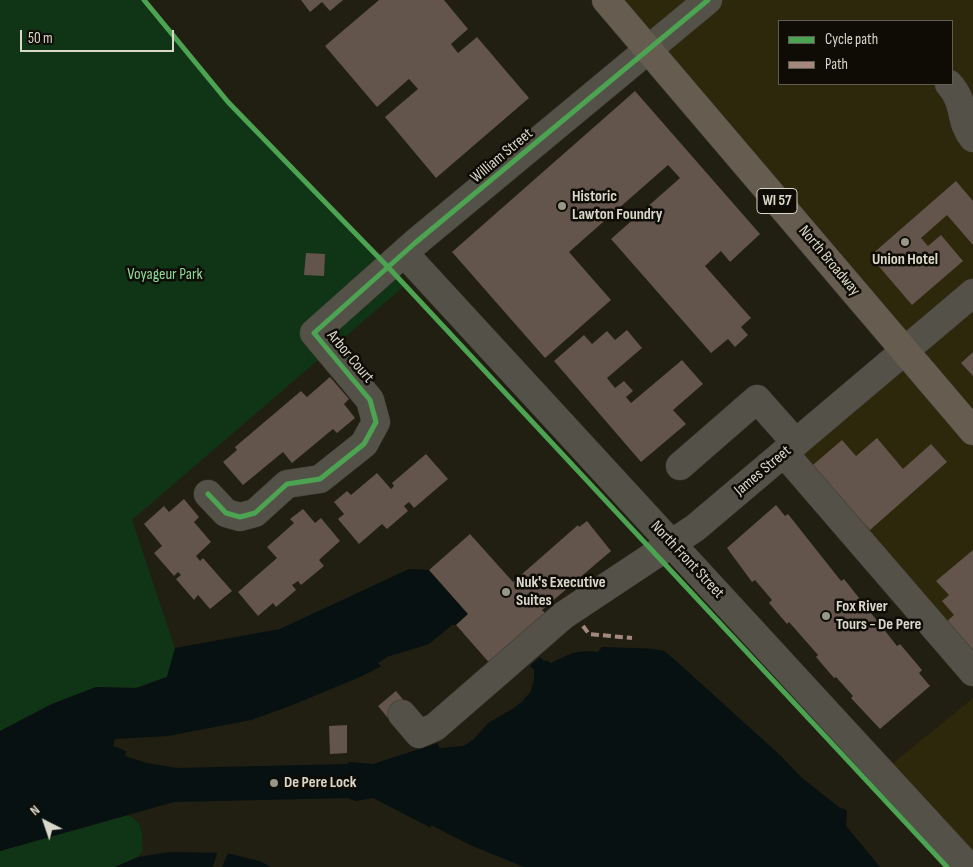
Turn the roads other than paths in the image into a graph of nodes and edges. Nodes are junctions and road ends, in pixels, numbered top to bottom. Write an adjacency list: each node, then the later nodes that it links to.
1 (606, 0): 3 (main road, North Broadway / WI 57)
2 (708, 0): 3 (street, William Street)
3 (649, 51): 6 (street, William Street); 9 (main road, North Broadway / WI 57)
4 (951, 85): 5 (street)
5 (973, 138)
6 (404, 253): 8 (street, William Street); 14 (street, North Front Street)
7 (973, 293): 9 (street, James Street)
8 (314, 334): 13 (street, Arbor Court)
9 (905, 351): 10 (main road, North Broadway / WI 57); 11 (street, James Street)
10 (973, 432)
11 (790, 448): 12 (street); 14 (street, James Street); 15 (street)
12 (680, 466)
13 (208, 494)
14 (673, 544): 16 (street, James Street); 17 (street, North Front Street)
15 (973, 672)
16 (402, 714)
17 (969, 867)

